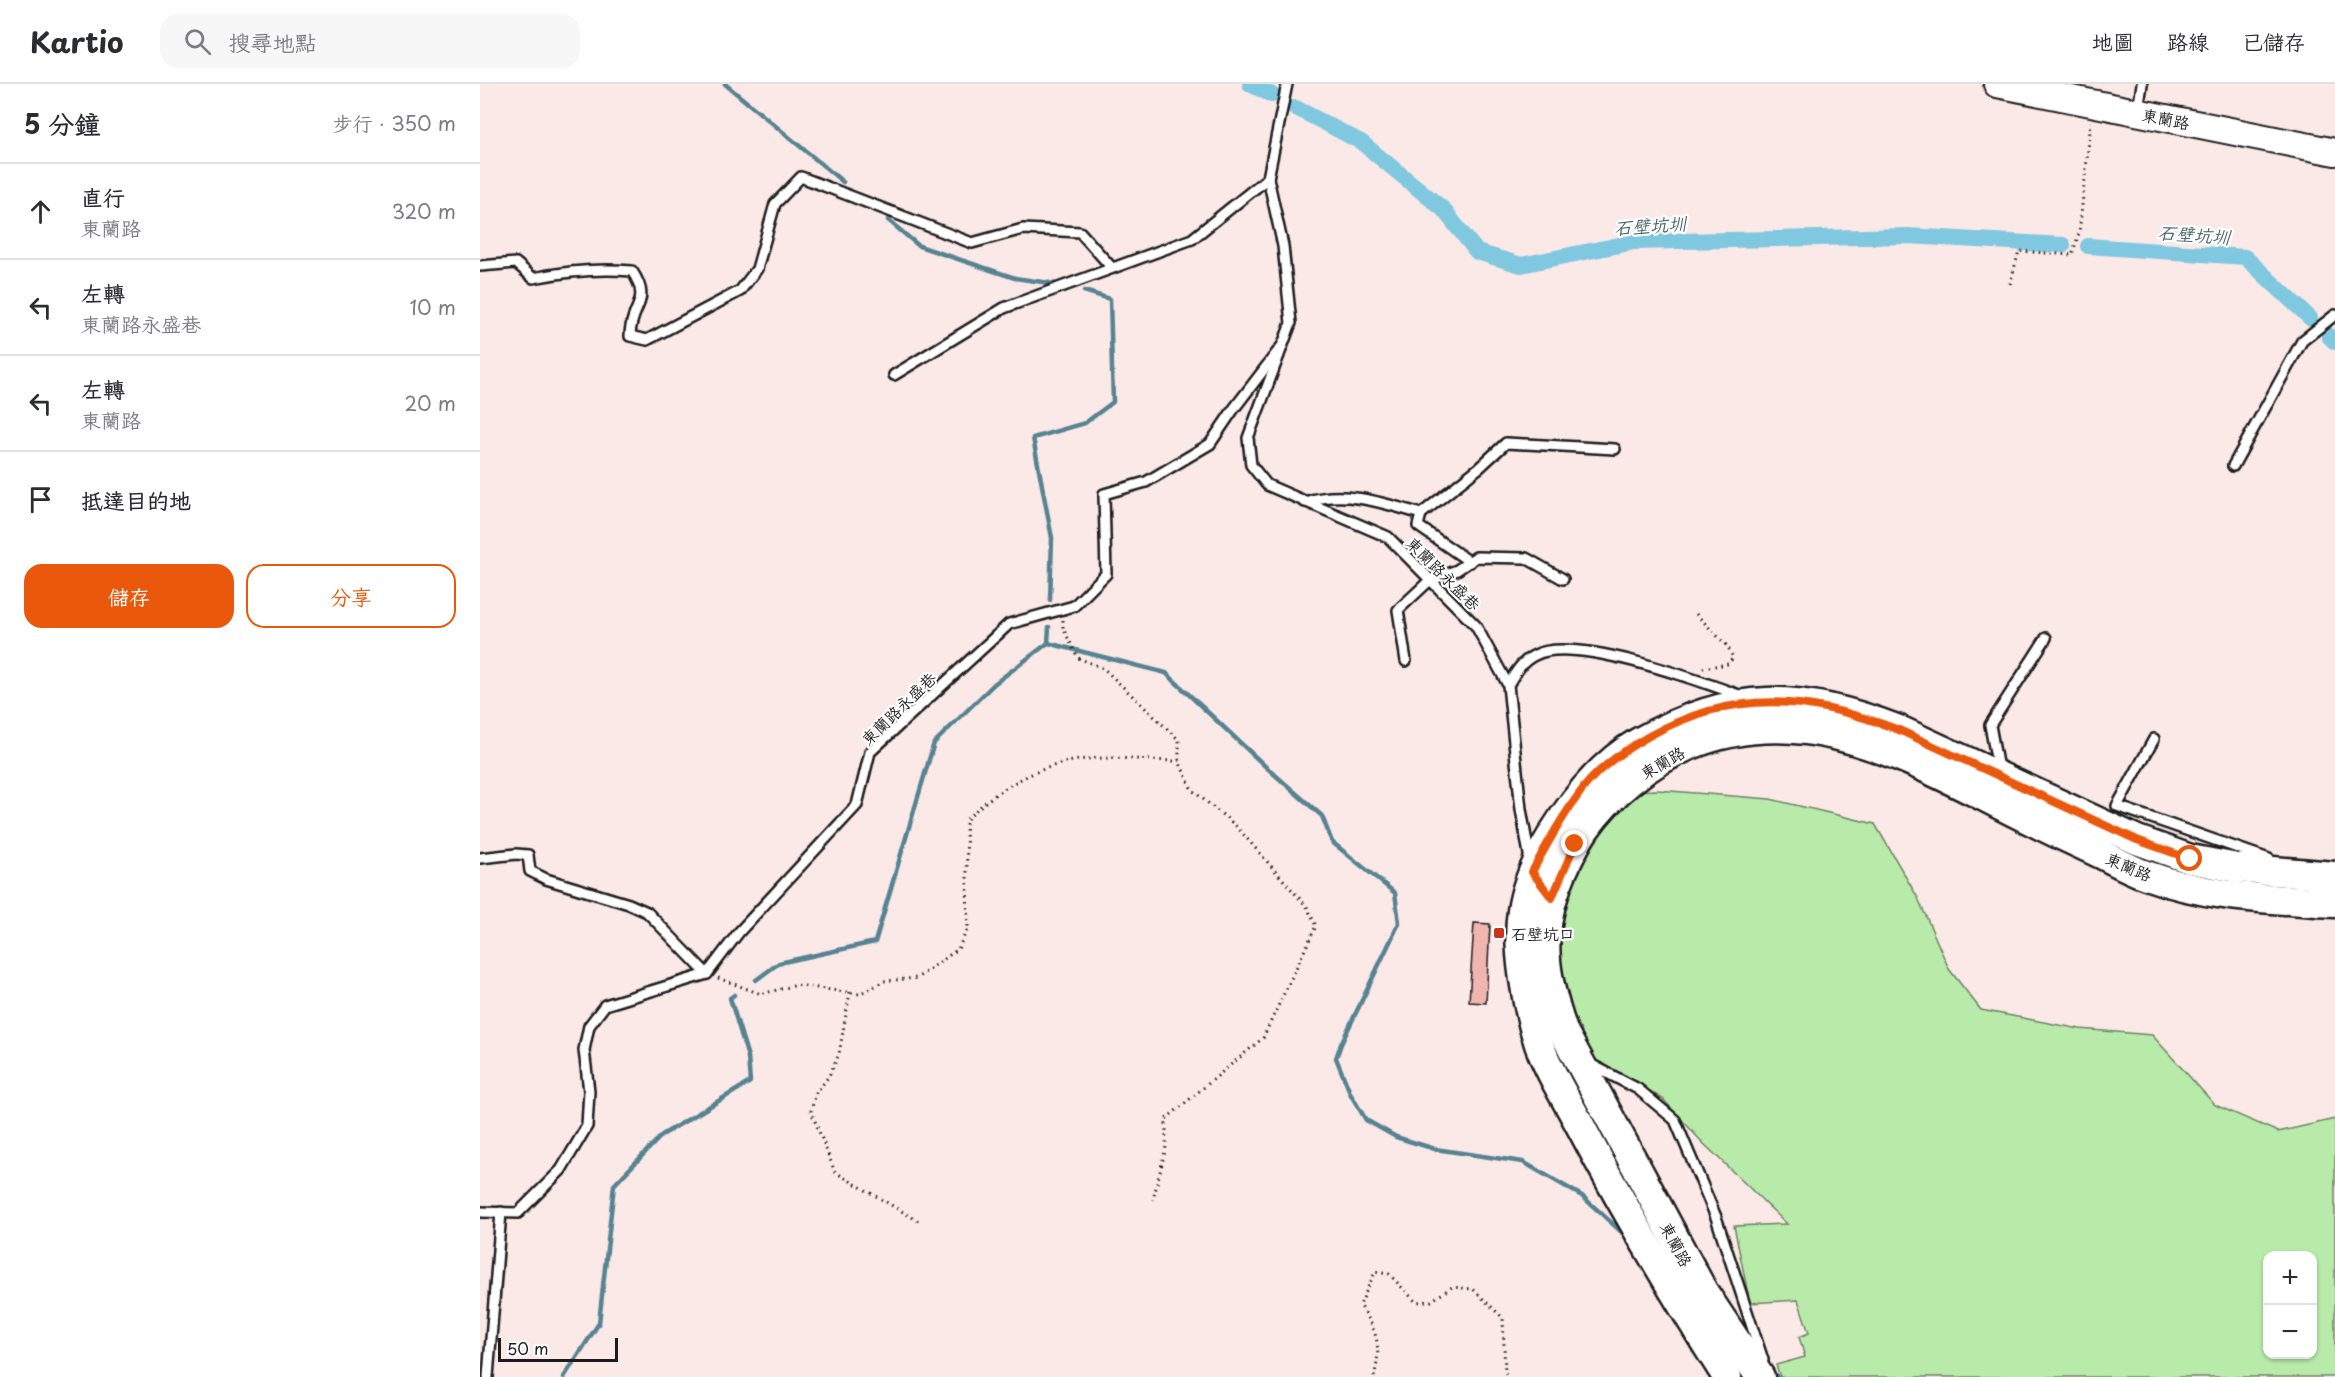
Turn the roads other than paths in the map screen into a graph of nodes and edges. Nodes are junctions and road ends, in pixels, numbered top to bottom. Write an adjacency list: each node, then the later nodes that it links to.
1 (1287, 84): 6 (lane, 東蘭路永盛巷)
2 (1997, 84): 4 (street, 東蘭路)
3 (2142, 84): 4 (lane)
4 (2138, 112): 5 (street, 東蘭路)
5 (2335, 152)
6 (1268, 178): 8 (lane); 10 (lane, 東蘭路永盛巷)
7 (480, 266): 8 (lane)
8 (1112, 268): 11 (lane)
9 (2335, 315): 13 (lane)
10 (1282, 346): 14 (lane, 東蘭路永盛巷); 29 (lane, 東蘭路永盛巷)
11 (894, 375)
12 (1615, 448): 15 (lane)
13 (2233, 466)
14 (1305, 502): 15 (lane); 18 (lane, 東蘭路永盛巷)
15 (1421, 514): 16 (lane)
16 (1470, 562): 17 (lane); 18 (lane)
17 (1563, 579)
18 (1429, 581): 20 (lane); 21 (lane, 東蘭路永盛巷)
19 (2046, 638): 24 (lane)
20 (1406, 661)
21 (1508, 685): 22 (lane, 東蘭路); 27 (lane, 東蘭路永盛巷)
22 (1755, 702): 24 (main road, 東蘭路); 27 (main road, 東蘭路)
23 (2154, 740): 26 (lane)
24 (1999, 777): 26 (main road, 東蘭路)
25 (480, 858): 29 (lane)
26 (2326, 876)
27 (1542, 885): 28 (main road, 東蘭路); 30 (main road, 東蘭路); 34 (main road, 東蘭路)
28 (2335, 903)
29 (707, 974): 32 (lane)
30 (1577, 1057): 35 (main road, 東蘭路); 36 (lane)
31 (480, 1212): 32 (lane)
32 (501, 1212): 33 (lane)
33 (488, 1377)
34 (1727, 1377)
35 (1760, 1377)
36 (1768, 1377)

